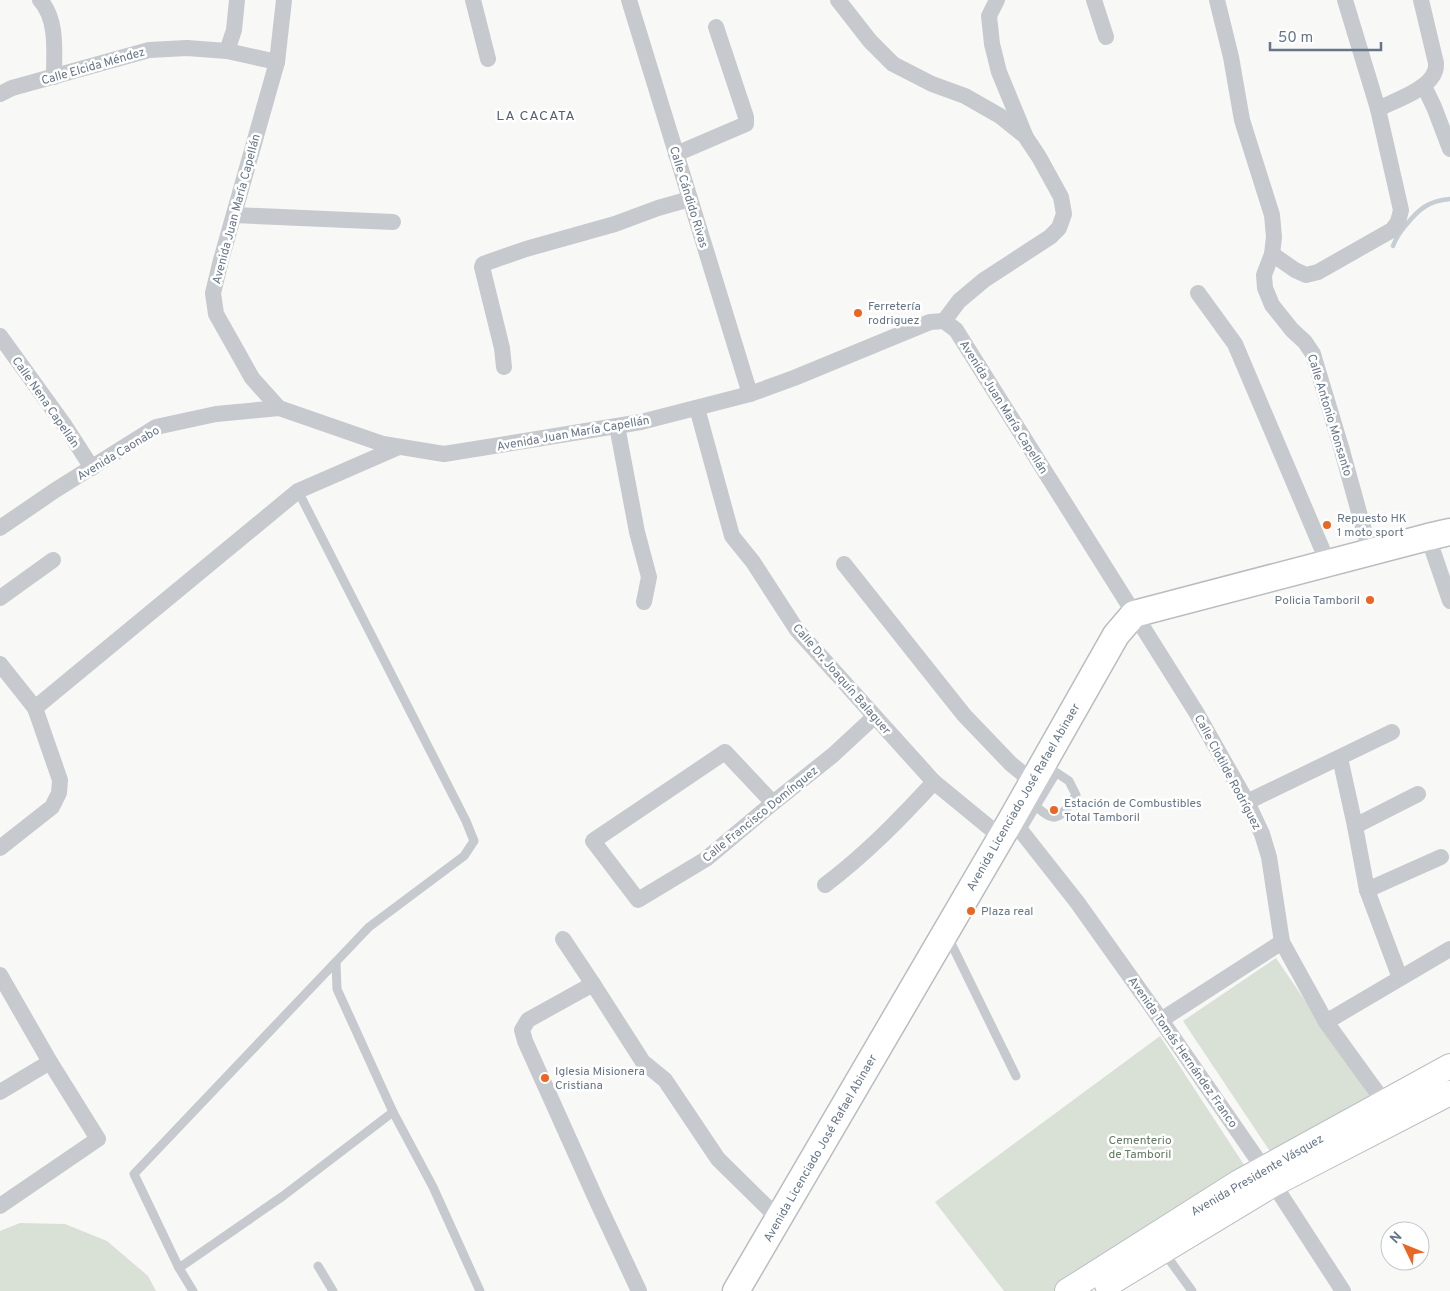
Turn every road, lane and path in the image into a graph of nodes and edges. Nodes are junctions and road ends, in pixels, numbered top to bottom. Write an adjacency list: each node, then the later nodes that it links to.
1 (40, 0): 17 (street)
2 (237, 0): 14 (street)
3 (284, 0): 16 (street, Avenida Juan María Capellán)
4 (473, 0): 15 (street)
5 (629, 0): 23 (street, Calle Cándido Rivas)
6 (838, 0): 21 (street)
7 (997, 0): 21 (street)
8 (1094, 0): 13 (street)
9 (1217, 0): 27 (street, Calle Antonio Monsanto)
10 (1345, 0): 20 (street)
11 (1420, 0): 18 (street)
12 (716, 27): 23 (street)
13 (1106, 37)
14 (227, 51): 16 (street, Calle Elcida Méndez); 17 (street, Calle Elcida Méndez)
15 (488, 59)
16 (276, 62): 25 (street, Avenida Juan María Capellán)
17 (54, 77): 19 (street, Calle Elcida Méndez)
18 (1424, 86): 20 (street); 22 (street)
19 (0, 94)
20 (1378, 108): 27 (street)
21 (1026, 136): 29 (street)
22 (1450, 149)
23 (676, 154): 24 (street, Calle Cándido Rivas)
24 (690, 199): 31 (street); 32 (street, Calle Cándido Rivas)
25 (234, 215): 26 (street); 33 (street, Avenida Juan María Capellán)
26 (393, 222)
27 (1272, 254): 41 (street, Calle Antonio Monsanto)
28 (1198, 293): 43 (street)
29 (944, 321): 32 (street, Avenida Juan María Capellán); 48 (street, Avenida Juan María Capellán)
30 (0, 336): 37 (street, Calle Nena Capellán)
31 (504, 367)
32 (750, 394): 34 (street, Avenida Juan María Capellán)
33 (280, 408): 36 (street, Avenida Juan María Capellán); 37 (street, Avenida Caonabo)
34 (697, 408): 35 (street, Avenida Juan María Capellán); 52 (street, Calle Dr. Joaquín Balaguer)
35 (617, 426): 36 (street, Avenida Juan María Capellán); 47 (street)
36 (399, 447): 38 (street)
37 (92, 468): 39 (street, Avenida Caonabo)
38 (298, 491): 51 (street); 70 (lane)
39 (0, 528)
40 (1439, 534): 41 (main road); 46 (street)
41 (1370, 552): 43 (main road)
42 (53, 560): 45 (street)
43 (1328, 563): 48 (main road)
44 (844, 564): 56 (street)
45 (0, 598)
46 (1450, 601)
47 (644, 602)
48 (1134, 614): 56 (main road, Avenida Licenciado José Rafael Abinaer); 58 (street, Calle Clotilde Rodríguez)
49 (0, 664): 50 (street)
50 (6, 682): 51 (street)
51 (35, 708): 62 (street)
52 (874, 717): 55 (street, Calle Dr. Joaquín Balaguer); 59 (street, Calle Francisco Domínguez)
53 (1392, 732): 54 (street)
54 (1340, 758): 58 (street); 60 (street)
55 (934, 782): 61 (street, Calle Dr. Joaquín Balaguer); 64 (street)
56 (1039, 784): 61 (main road, Avenida Licenciado José Rafael Abinaer)
57 (1418, 794): 60 (street)
58 (1247, 802): 68 (street, Calle Clotilde Rodríguez)
59 (773, 803): 59 (street, Calle Francisco Domínguez)
60 (1356, 826): 65 (street)
61 (1011, 830): 66 (main road, Avenida Licenciado José Rafael Abinaer); 74 (street, Avenida Tomás Hernández Franco)
62 (0, 848)
63 (1441, 857): 65 (street)
64 (826, 885)
65 (1367, 890): 72 (street)
66 (946, 933): 78 (lane); 85 (main road, Avenida Licenciado José Rafael Abinaer)
67 (563, 939): 73 (street)
68 (1282, 942): 74 (street); 75 (street, Calle Clotilde Rodríguez)
69 (1450, 949): 72 (street)
70 (336, 963): 81 (lane); 88 (lane)
71 (0, 975): 76 (street)
72 (1400, 978): 75 (street)
73 (593, 984): 85 (street); 92 (street)
74 (1161, 1020): 83 (street, Avenida Tomás Hernández Franco)
75 (1326, 1022): 82 (street, Calle Clotilde Rodríguez)
76 (50, 1062): 79 (street); 84 (street)
77 (1450, 1066): 82 (street, Avenida Presidente Vásquez)
78 (1016, 1076)
79 (0, 1092)
80 (1450, 1093): 82 (street, Avenida Presidente Vásquez)
81 (393, 1112): 88 (lane); 91 (lane)
82 (1390, 1112): 83 (street, Avenida Presidente Vásquez)
83 (1269, 1177): 86 (street, Avenida Presidente Vásquez); 94 (street, Avenida Presidente Vásquez); 97 (street, Avenida Tomás Hernández Franco)
84 (0, 1206)
85 (779, 1218): 93 (main road, Avenida Licenciado José Rafael Abinaer)
86 (1163, 1251): 95 (street, Avenida Presidente Vásquez); 96 (lane)
87 (318, 1266): 90 (lane)
88 (179, 1268): 89 (lane)
89 (193, 1291)
90 (332, 1291)
91 (480, 1291)
92 (639, 1291)
93 (736, 1291)
94 (1067, 1291)
95 (1097, 1291)
96 (1192, 1291)
97 (1343, 1291)

